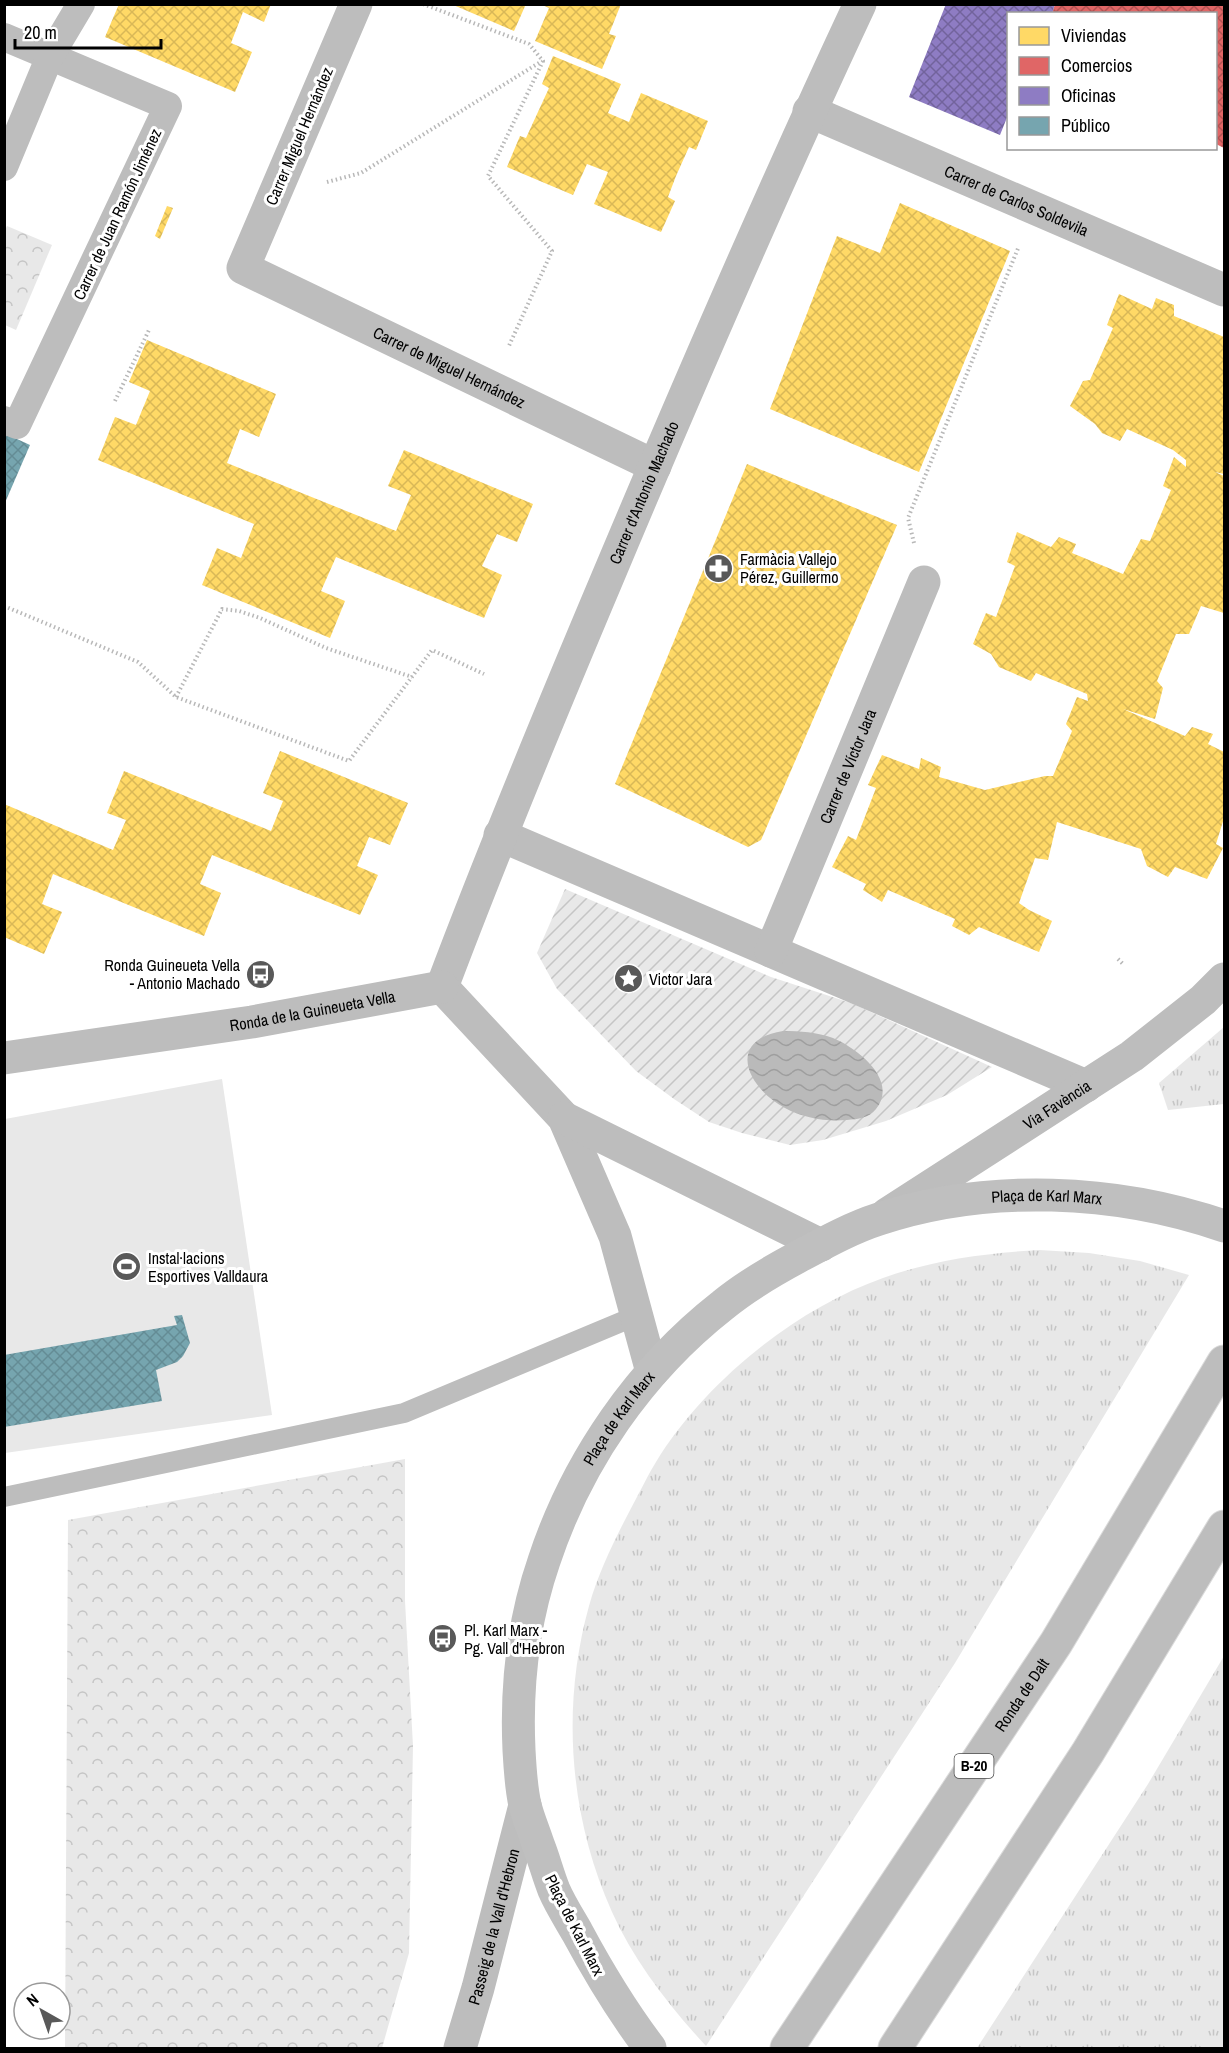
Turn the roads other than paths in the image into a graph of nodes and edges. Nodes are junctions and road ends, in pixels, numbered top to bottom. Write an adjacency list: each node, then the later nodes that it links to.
1 (81, 4): 5 (street)
2 (356, 4): 8 (main road, Carrer Miguel Hernández)
3 (860, 4): 6 (main road, Carrer d'Antonio Machado)
4 (4, 37): 5 (street, Carrer de Juan Ramón Jiménez)
5 (51, 56): 7 (street); 10 (street, Carrer de Juan Ramón Jiménez)
6 (809, 111): 9 (main road, Carrer de Carlos Soldevila); 11 (main road, Carrer d'Antonio Machado)
7 (4, 167)
8 (243, 268): 11 (main road, Carrer de Miguel Hernández)
9 (1224, 290)
10 (4, 420)
11 (655, 466): 13 (main road, Carrer d'Antonio Machado)
12 (924, 582): 14 (main road, Carrer de Víctor Jara)
13 (500, 835): 14 (main road); 16 (main road, Carrer d'Antonio Machado)
14 (771, 951): 18 (main road)
15 (1224, 978): 18 (main road, Via Favència)
16 (442, 987): 17 (main road, Ronda de la Guineueta Vella); 19 (main road)
17 (4, 1058)
18 (1086, 1086): 20 (main road, Via Favència)
19 (564, 1118): 22 (main road); 23 (main road)
20 (881, 1218): 21 (main road, Plaça de Karl Marx); 22 (main road, Plaça de Karl Marx)
21 (1224, 1226)
22 (821, 1245): 25 (main road, Plaça de Karl Marx)
23 (638, 1315): 25 (main road); 26 (lane)
24 (1224, 1362): 31 (main road, Ronda de Dalt / B-20)
25 (652, 1372): 28 (main road, Plaça de Karl Marx)
26 (4, 1497)
27 (1224, 1527): 32 (main road)
28 (525, 1806): 29 (main road, Passeig de la Vall d'Hebron); 30 (main road, Plaça de Karl Marx)
29 (460, 2049)
30 (650, 2049)
31 (787, 2049)
32 (895, 2049)

